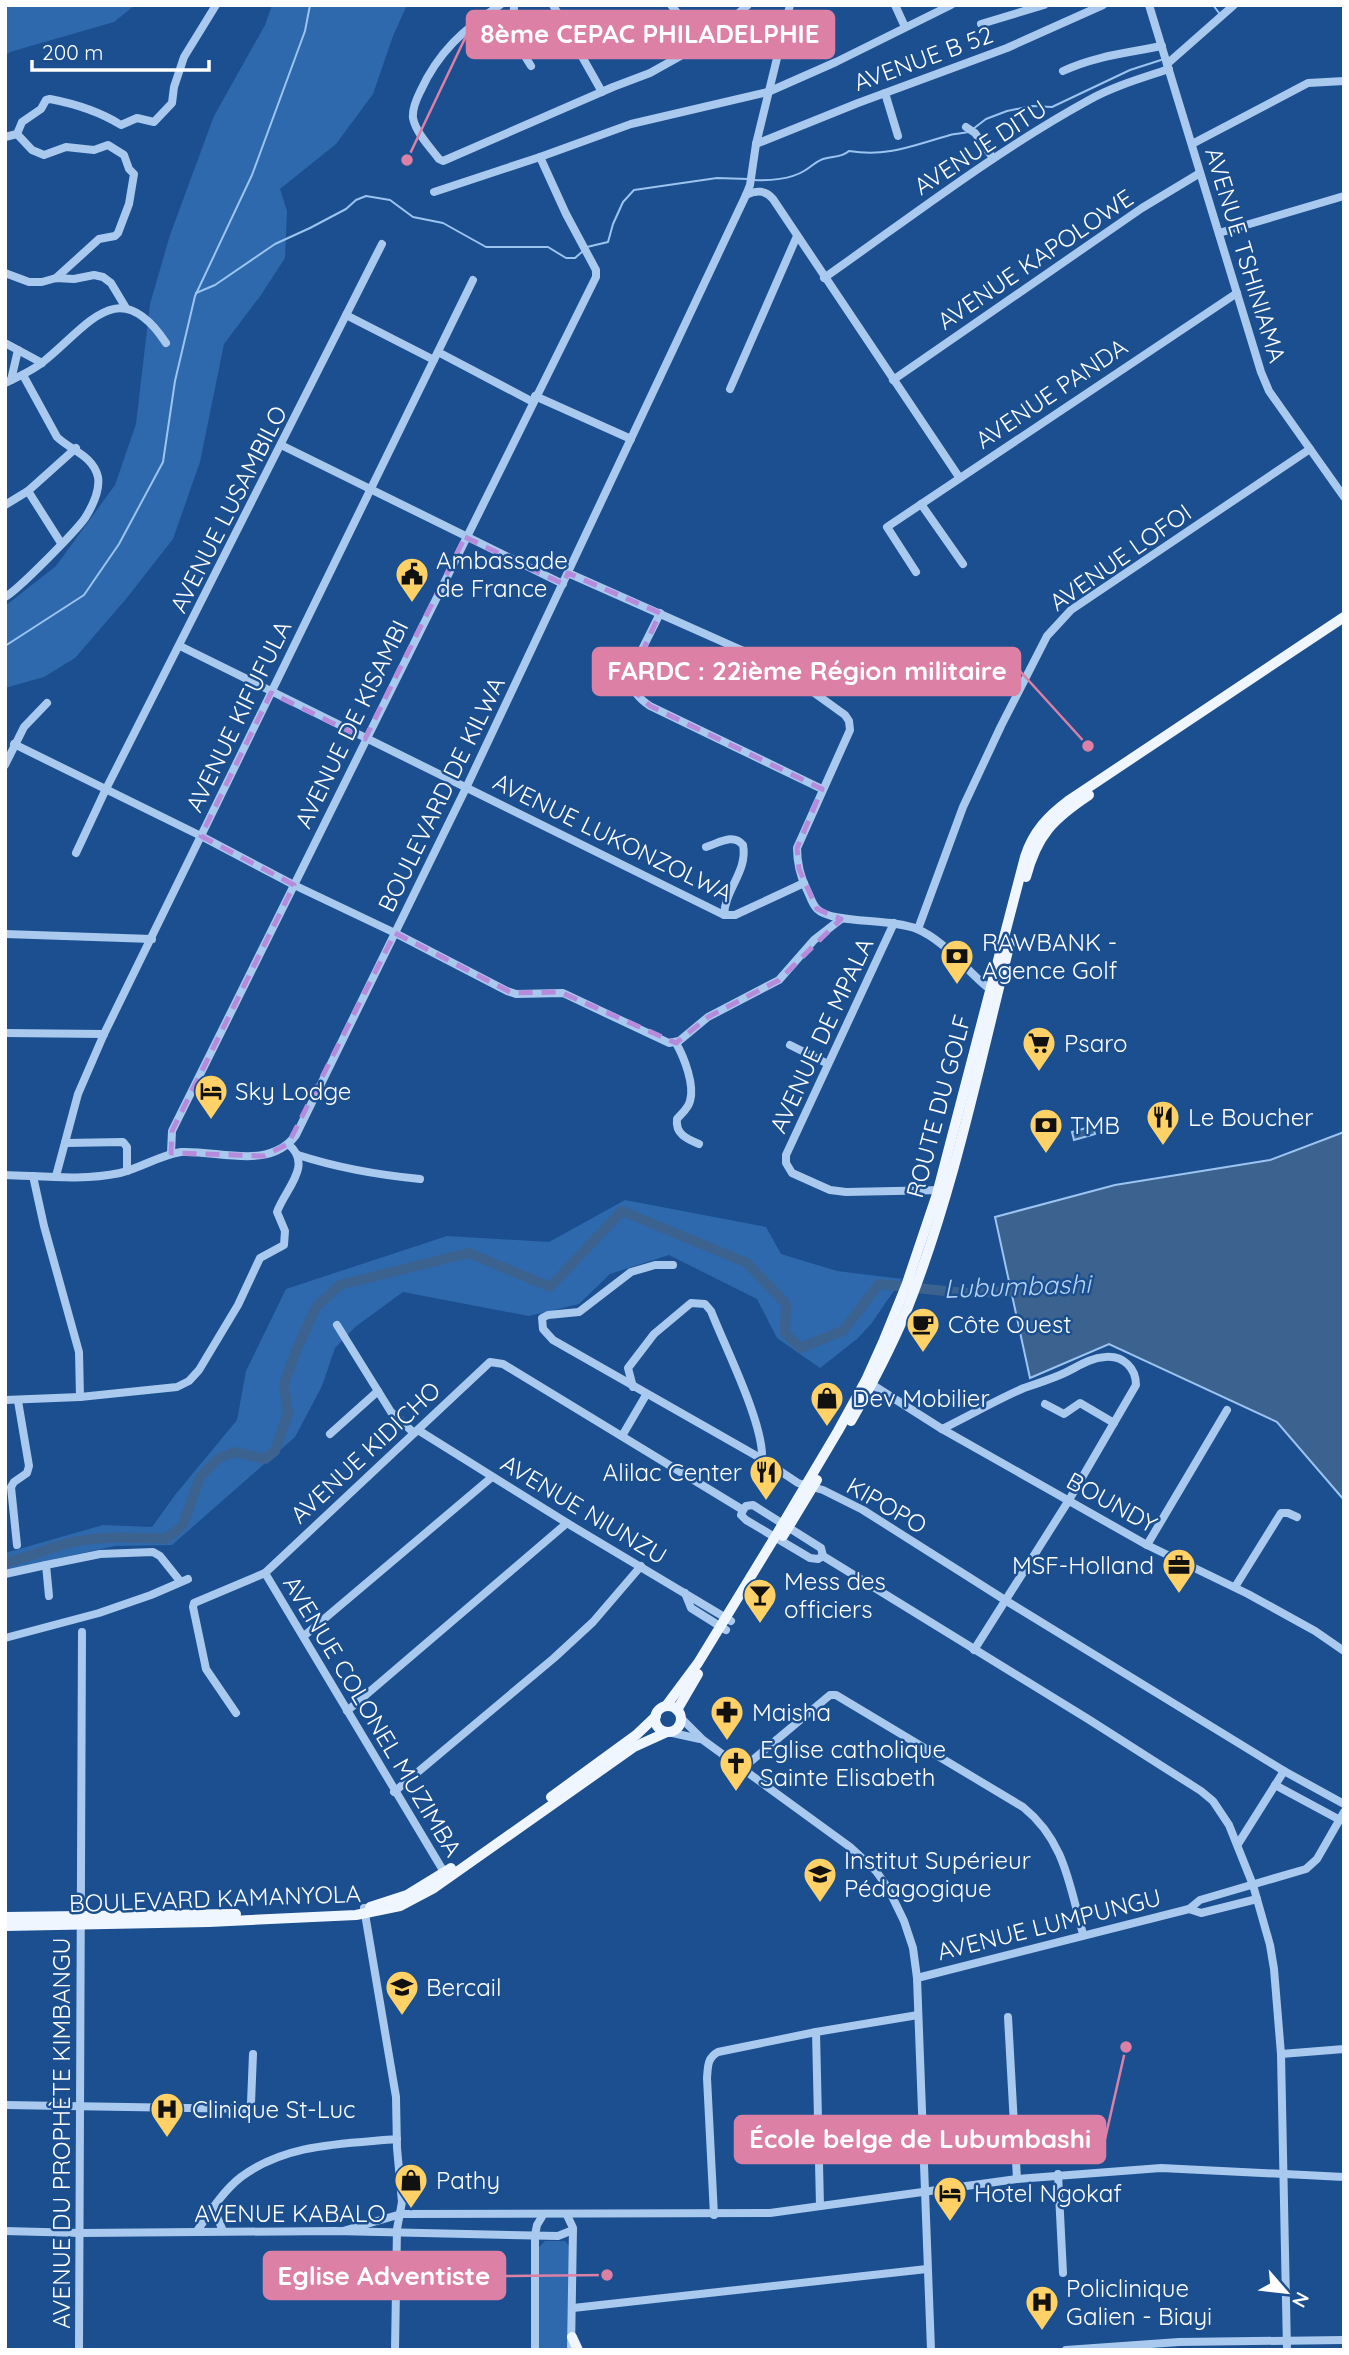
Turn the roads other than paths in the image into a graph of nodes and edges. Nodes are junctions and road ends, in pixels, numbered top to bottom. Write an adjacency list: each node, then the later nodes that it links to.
1 (216, 5): 26 (street)
2 (500, 5): 22 (street)
3 (514, 5): 19 (street)
4 (553, 5): 22 (street)
5 (671, 5): 16 (street)
6 (748, 5): 16 (street)
7 (790, 5): 23 (street, BOULEVARD DE KILWA)
8 (895, 5): 15 (street)
9 (951, 5): 15 (street)
10 (1044, 5): 14 (street)
11 (1103, 5): 24 (street, AVENUE B 52)
12 (1234, 5): 18 (street)
13 (1152, 7): 17 (street, AVENUE TSHINIAMA)
14 (981, 24)
15 (905, 27): 23 (street)
16 (702, 44): 22 (street)
17 (1162, 46): 18 (street, AVENUE TSHINIAMA); 20 (street)
18 (1167, 62): 30 (street, AVENUE TSHINIAMA); 32 (street, AVENUE DITU)
19 (531, 66)
20 (1063, 71)
21 (1344, 81): 30 (street)
22 (602, 92)
23 (768, 92): 29 (street, BOULEVARD DE KILWA); 31 (street)
24 (885, 93): 27 (street); 29 (street, AVENUE B 52)
25 (966, 127): 32 (street)
26 (17, 134): 28 (street); 41 (street)
27 (898, 136)
28 (5, 137)
29 (756, 144): 35 (street, BOULEVARD DE KILWA)
30 (1192, 144): 33 (street, AVENUE TSHINIAMA)
31 (540, 157): 34 (street); 56 (street, AVENUE DE KISAMBI)
32 (993, 158): 42 (street, AVENUE DITU)
33 (1200, 173): 37 (street, AVENUE TSHINIAMA); 53 (street, AVENUE KAPOLOWE)
34 (434, 192)
35 (746, 195): 38 (street); 57 (street, BOULEVARD DE KILWA)
36 (1344, 196): 37 (street)
37 (1219, 233): 44 (street, AVENUE TSHINIAMA)
38 (797, 236): 42 (street); 55 (street)
39 (383, 244): 46 (street, AVENUE LUSAMBILO)
40 (5, 274): 41 (street)
41 (56, 278): 45 (street)
42 (824, 278): 53 (street)
43 (473, 280): 50 (street, AVENUE KIFUFULA)
44 (1237, 293): 60 (street, AVENUE TSHINIAMA); 61 (street, AVENUE PANDA)
45 (126, 308): 48 (street); 51 (street)
46 (346, 315): 50 (street); 58 (street, AVENUE LUSAMBILO)
47 (5, 343): 49 (street)
48 (166, 343)
49 (18, 350): 51 (street); 54 (street)
50 (436, 356): 56 (street); 62 (street, AVENUE KIFUFULA)
51 (42, 363): 52 (street)
52 (23, 375): 54 (street); 59 (street)
53 (893, 380): 61 (street)
54 (8, 382)
55 (730, 389)
56 (534, 399): 57 (street); 67 (street, AVENUE DE KISAMBI)
57 (631, 439): 71 (street, BOULEVARD DE KILWA)
58 (281, 445): 62 (street); 77 (street, AVENUE LUSAMBILO)
59 (76, 448): 63 (street); 68 (street)
60 (1311, 450): 64 (street, AVENUE TSHINIAMA); 94 (street, AVENUE LOFOI)
61 (959, 477): 65 (street, AVENUE PANDA)
62 (371, 490): 67 (street); 78 (street, AVENUE KIFUFULA)
63 (28, 491): 66 (street); 68 (street)
64 (1344, 497)
65 (921, 504): 69 (street); 70 (street, AVENUE PANDA)
66 (5, 505)
67 (465, 537): 72 (street); 80 (street, AVENUE DE KISAMBI)
68 (61, 543): 73 (street)
69 (963, 564)
70 (916, 572)
71 (568, 573): 72 (street, BOULEVARD DE KILWA); 74 (street)
72 (562, 584): 83 (street, BOULEVARD DE KILWA)
73 (5, 597)
74 (660, 614): 84 (street); 84 (street)
75 (1344, 617): 98 (main road, ROUTE DU GOLF)
76 (1344, 624): 98 (main road)
77 (180, 646): 78 (street, AVENUE LUKONZOLWA); 85 (street, AVENUE LUSAMBILO)
78 (271, 693): 80 (street, AVENUE LUKONZOLWA); 86 (street, AVENUE KIFUFULA)
79 (47, 703): 81 (street)
80 (365, 739): 83 (street, AVENUE LUKONZOLWA); 90 (street, AVENUE DE KISAMBI)
81 (14, 744): 82 (street); 85 (street)
82 (5, 765)
83 (466, 788): 91 (street, AVENUE LUKONZOLWA); 95 (street, BOULEVARD DE KILWA)
84 (822, 789): 89 (street)
85 (105, 791): 86 (street); 88 (street, AVENUE LUSAMBILO)
86 (201, 836): 90 (street); 97 (street, AVENUE KIFUFULA)
87 (706, 847): 91 (street)
88 (76, 853)
89 (804, 883): 91 (street, AVENUE LUKONZOLWA); 92 (street)
90 (294, 885): 95 (street); 107 (street, AVENUE DE KISAMBI)
91 (724, 915)
92 (841, 919): 93 (street); 101 (street)
93 (894, 923): 94 (street); 103 (street, AVENUE DE MPALA)
94 (918, 929): 98 (street)
95 (395, 933): 101 (street); 105 (street, BOULEVARD DE KILWA)
96 (5, 934): 97 (street)
97 (152, 939): 100 (street, AVENUE KIFUFULA)
98 (994, 990): 114 (main road, ROUTE DU GOLF)
99 (5, 1033): 100 (street)
100 (104, 1034): 104 (street, AVENUE KIFUFULA)
101 (676, 1043): 106 (street)
102 (790, 1045): 103 (street)
103 (828, 1064): 114 (street, AVENUE DE MPALA)
104 (65, 1143): 109 (street); 112 (street, AVENUE KIFUFULA)
105 (288, 1144): 107 (street); 108 (street)
106 (699, 1144)
107 (171, 1153): 109 (street)
108 (298, 1155): 113 (street); 121 (street)
109 (127, 1171): 112 (street)
110 (5, 1175): 111 (street)
111 (33, 1176): 112 (street); 121 (street)
112 (56, 1176)
113 (421, 1179)
114 (942, 1190): 117 (main road, ROUTE DU GOLF)
115 (673, 1265): 118 (street, KIPOPO)
116 (337, 1325): 119 (street, AVENUE NIUNZU)
117 (869, 1382): 127 (street, BOUNDY); 133 (main road, ROUTE DU GOLF)
118 (633, 1387): 120 (street, KIPOPO); 131 (street)
119 (378, 1391): 128 (street, AVENUE NIUNZU); 129 (street)
120 (646, 1395): 130 (street); 131 (street, KIPOPO)
121 (80, 1397): 123 (street)
122 (5, 1400): 123 (street)
123 (18, 1401): 140 (street)
124 (1045, 1404): 126 (street)
125 (1227, 1410): 141 (street)
126 (1114, 1423): 127 (street); 134 (street)
127 (942, 1429): 134 (street, BOUNDY)
128 (416, 1431): 130 (street, AVENUE KIDICHO); 132 (street, AVENUE NIUNZU); 145 (street, AVENUE KIDICHO)
129 (330, 1434)
130 (622, 1436): 135 (street)
131 (762, 1459): 133 (street, KIPOPO)
132 (492, 1477): 137 (street, AVENUE NIUNZU); 152 (street)
133 (808, 1488): 138 (main road, ROUTE DU GOLF); 149 (street, KIPOPO)
134 (1069, 1500): 141 (street, BOUNDY); 149 (street)
135 (743, 1510): 138 (street); 139 (street)
136 (1297, 1517): 147 (street)
137 (567, 1523): 144 (street, AVENUE NIUNZU); 157 (street)
138 (786, 1525): 139 (main road, ROUTE DU GOLF); 142 (street)
139 (778, 1538): 142 (street); 150 (main road, ROUTE DU GOLF)
140 (17, 1545)
141 (1147, 1545): 147 (street, BOUNDY)
142 (823, 1556): 154 (street)
143 (46, 1565): 146 (street); 148 (street); 153 (street)
144 (641, 1566): 150 (street, AVENUE NIUNZU); 166 (street)
145 (265, 1573): 152 (street, AVENUE COLONEL MUZIMBA); 158 (street)
146 (5, 1574)
147 (1235, 1587): 155 (street, BOUNDY)
148 (49, 1597)
149 (1005, 1600): 154 (street); 164 (street, KIPOPO)
150 (726, 1624): 156 (main road, ROUTE DU GOLF); 159 (main road)
151 (82, 1632): 177 (street, AVENUE DU PROPHÈTE KIMBANGU)
152 (304, 1636): 157 (street, AVENUE COLONEL MUZIMBA)
153 (5, 1638)
154 (974, 1650): 170 (street)
155 (1344, 1651)
156 (666, 1706): 159 (main road); 160 (main road)
157 (347, 1711): 166 (street, AVENUE COLONEL MUZIMBA)
158 (236, 1713)
159 (679, 1714): 161 (main road); 162 (street)
160 (656, 1716): 161 (main road); 167 (main road, BOULEVARD KAMANYOLA)
161 (668, 1732): 162 (street); 167 (main road, BOULEVARD KAMANYOLA)
162 (703, 1740): 163 (street)
163 (743, 1768): 179 (street); 180 (street)
164 (1284, 1771): 165 (street); 168 (street, KIPOPO)
165 (1275, 1785): 169 (street); 170 (street)
166 (394, 1792): 171 (street, AVENUE COLONEL MUZIMBA)
167 (561, 1794): 171 (main road, BOULEVARD KAMANYOLA)
168 (1344, 1804)
169 (1342, 1816): 172 (street, AVENUE LUMPUNGU)
170 (1238, 1844): 172 (street)
171 (446, 1876): 175 (main road, BOULEVARD KAMANYOLA)
172 (1253, 1885): 173 (street); 174 (street, AVENUE LUMPUNGU)
173 (1257, 1899): 174 (street, AVENUE LUMPUNGU); 186 (street)
174 (1189, 1909): 179 (street, AVENUE LUMPUNGU)
175 (365, 1911): 177 (main road, BOULEVARD KAMANYOLA); 189 (street)
176 (5, 1917): 177 (main road, BOULEVARD KAMANYOLA)
177 (81, 1921): 178 (main road, BOULEVARD KAMANYOLA); 188 (street, AVENUE DU PROPHÈTE KIMBANGU)
178 (5, 1926)
179 (1083, 1934): 180 (street, AVENUE LUMPUNGU)
180 (917, 1978): 181 (street)
181 (918, 2015): 183 (street); 194 (street)
182 (1008, 2018): 193 (street)
183 (816, 2032): 195 (street); 201 (street)
184 (1344, 2049): 186 (street)
185 (253, 2054): 188 (street)
186 (1281, 2054): 191 (street)
187 (5, 2105): 188 (street)
188 (80, 2105): 207 (street, AVENUE DU PROPHÈTE KIMBANGU)
189 (397, 2139): 196 (street); 197 (street)
190 (1058, 2174): 191 (street, AVENUE KABALO); 193 (street, AVENUE KABALO); 211 (street)
191 (1285, 2174): 192 (street, AVENUE KABALO); 215 (street)
192 (1344, 2177)
193 (1017, 2179): 194 (street, AVENUE KABALO)
194 (926, 2192): 195 (street, AVENUE KABALO); 210 (street)
195 (820, 2206): 201 (street, AVENUE KABALO)
196 (214, 2207): 204 (street); 205 (street)
197 (401, 2214): 198 (street, AVENUE KABALO); 206 (street, AVENUE KABALO); 208 (street)
198 (543, 2215): 199 (street, AVENUE KABALO); 209 (street)
199 (567, 2215): 200 (street, AVENUE KABALO); 202 (street)
200 (589, 2215): 201 (street, AVENUE KABALO); 202 (street)
201 (713, 2215)
202 (573, 2229): 209 (street, AVENUE KABALO); 212 (street)
203 (5, 2231): 207 (street, AVENUE KABALO)
204 (197, 2231): 205 (street, AVENUE KABALO); 207 (street, AVENUE KABALO)
205 (223, 2231): 206 (street, AVENUE KABALO)
206 (343, 2231): 208 (street, AVENUE KABALO)
207 (81, 2233): 216 (street, AVENUE DU PROPHÈTE KIMBANGU)
208 (397, 2233): 209 (street, AVENUE KABALO); 217 (street)
209 (535, 2235): 218 (street)
210 (927, 2269): 212 (street); 221 (street)
211 (1063, 2273)
212 (573, 2308): 213 (street)
213 (572, 2337): 219 (street); 220 (main road)
214 (1344, 2340): 215 (street)
215 (1287, 2345): 222 (street)
216 (79, 2350)
217 (395, 2350)
218 (535, 2350)
219 (571, 2350)
220 (578, 2350)
221 (931, 2350)
222 (1066, 2350)

